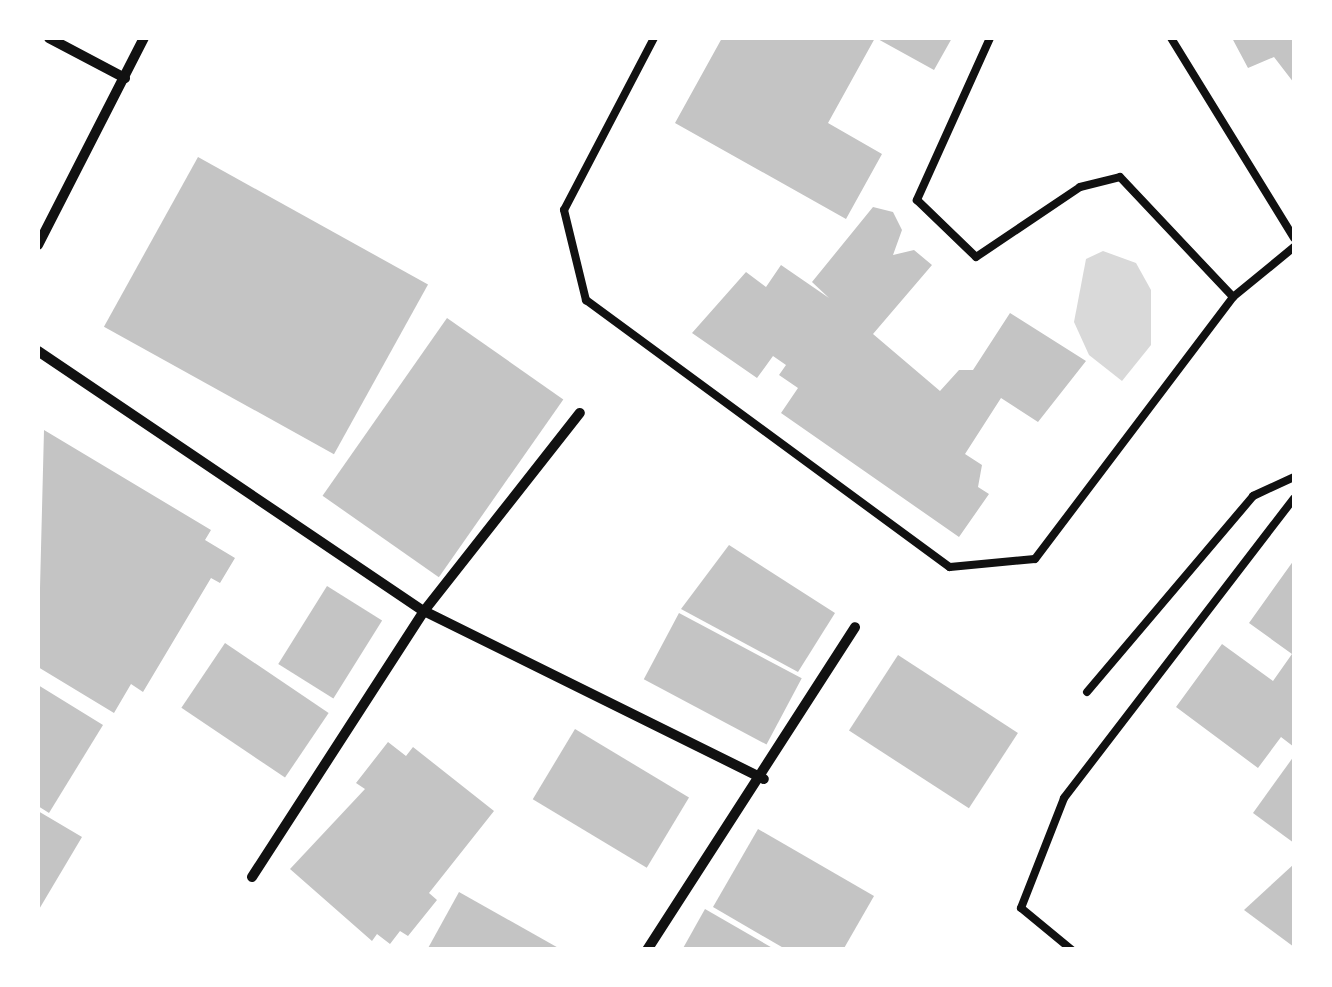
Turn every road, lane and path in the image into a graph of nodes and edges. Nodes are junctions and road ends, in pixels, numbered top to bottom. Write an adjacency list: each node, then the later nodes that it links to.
1 (49, 38): 6 (street)
2 (144, 38): 6 (street)
3 (654, 38): 10 (lane)
4 (990, 38): 10 (lane)
5 (1171, 38): 7 (lane)
6 (125, 78): 8 (street)
7 (1294, 238)
8 (38, 245)
9 (1294, 247): 10 (lane)
10 (1233, 297)
11 (38, 351): 15 (street)
12 (580, 413): 15 (street)
13 (1294, 478): 17 (lane)
14 (1294, 498): 21 (lane)
15 (424, 610): 18 (street); 19 (street)
16 (855, 626): 18 (street)
17 (1087, 692)
18 (764, 779): 20 (street)
19 (252, 876)
20 (647, 950)
21 (1072, 950)

